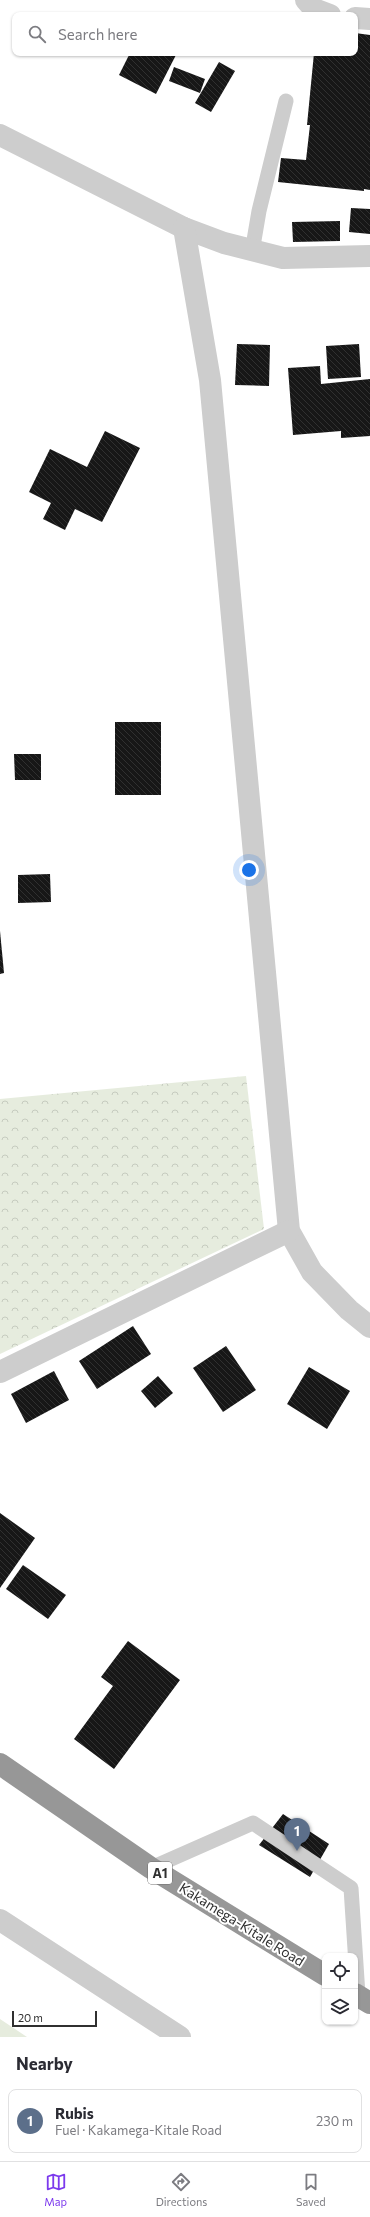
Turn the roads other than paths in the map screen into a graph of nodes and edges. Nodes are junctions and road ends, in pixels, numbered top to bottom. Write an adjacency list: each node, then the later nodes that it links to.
1 (306, 0): 2 (street)
2 (322, 12)
3 (358, 18): 4 (street)
4 (370, 19)
5 (286, 101): 8 (lane)
6 (0, 136): 7 (street)
7 (184, 228): 8 (street); 10 (street)
8 (252, 252): 9 (street)
9 (370, 256)
10 (289, 1231): 11 (street); 12 (street)
11 (370, 1327)
12 (0, 1372)
13 (0, 1764): 14 (highway, Kakamega-Kitale Road / A1)
14 (151, 1868): 16 (highway, Kakamega-Kitale Road / A1); 17 (lane)
15 (0, 1920): 18 (street)
16 (322, 1973)
17 (361, 1997)
18 (180, 2037)

